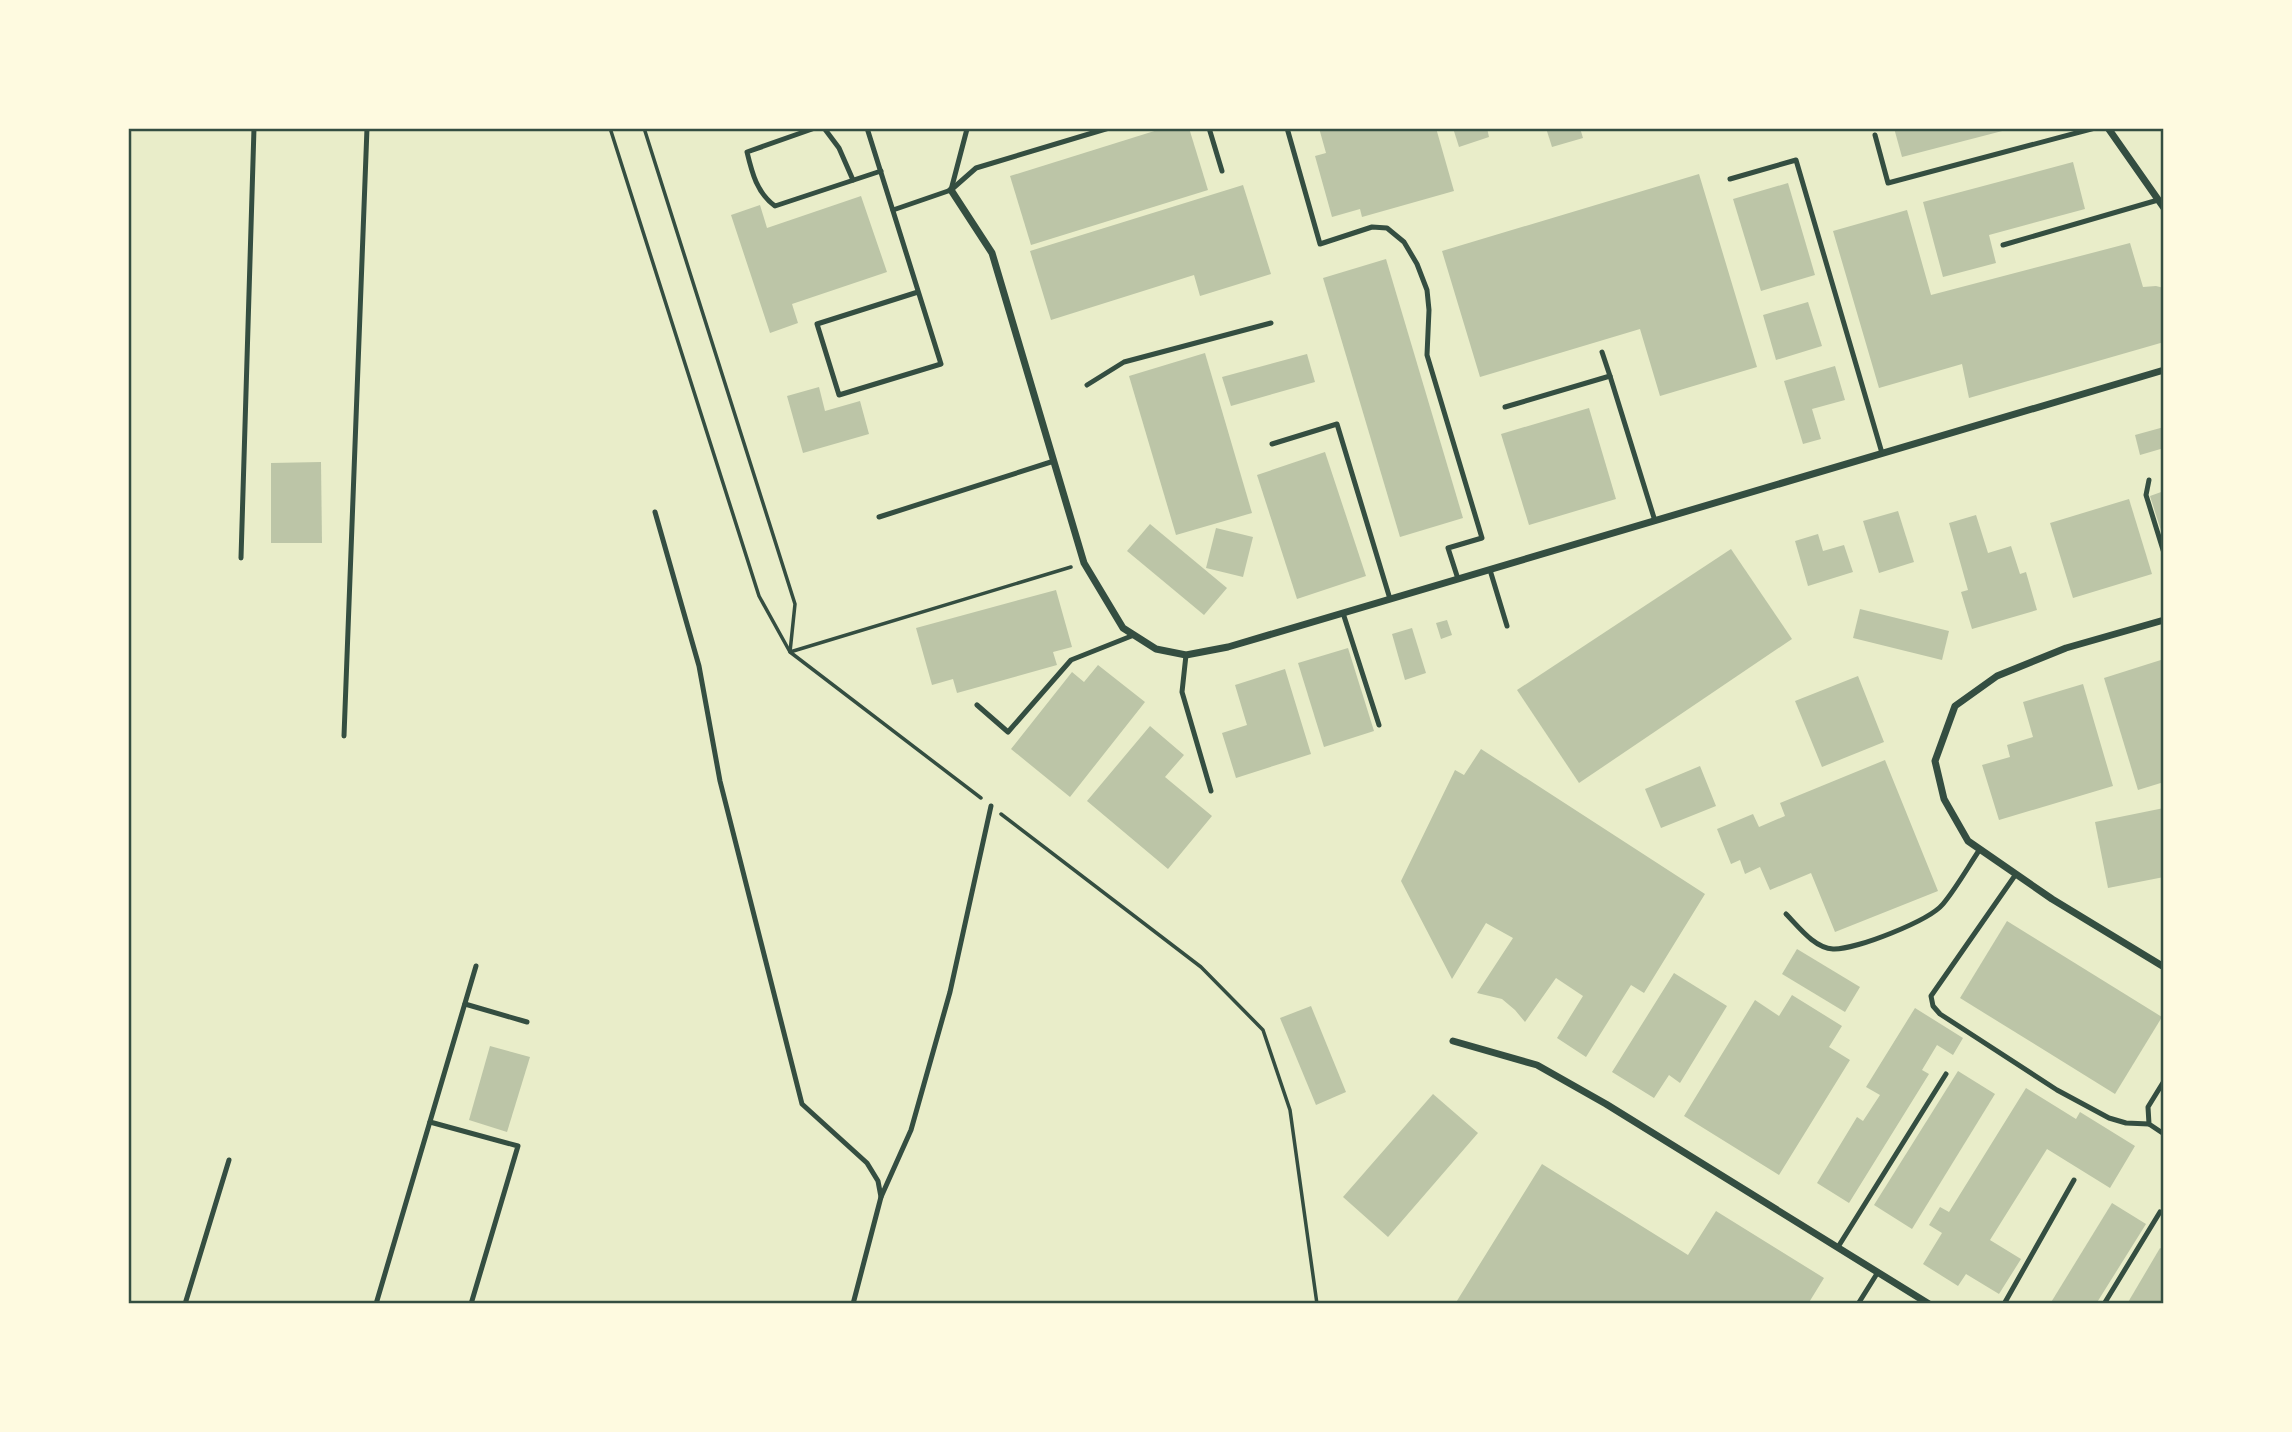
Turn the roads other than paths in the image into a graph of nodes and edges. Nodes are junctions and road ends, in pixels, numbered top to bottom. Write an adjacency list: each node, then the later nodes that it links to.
1 (254, 128): 37 (lane)
2 (367, 128): 48 (lane)
3 (815, 128): 16 (lane)
4 (824, 128): 16 (lane)
5 (867, 128): 13 (lane)
6 (968, 128): 17 (lane)
7 (1109, 128): 17 (lane)
8 (1209, 128): 14 (lane)
9 (1287, 128): 39 (lane)
10 (2095, 128): 12 (lane)
11 (2108, 128): 18 (street)
12 (1875, 135)
13 (881, 171): 16 (lane); 20 (lane)
14 (1222, 171)
15 (1730, 179): 30 (lane)
16 (853, 180)
17 (951, 190): 20 (lane); 31 (street)
18 (2158, 200): 19 (street); 21 (lane)
19 (2164, 208)
20 (893, 209): 22 (lane)
21 (2003, 244)
22 (918, 292): 22 (lane)
23 (1271, 323): 27 (lane)
24 (1602, 352): 26 (lane)
25 (2164, 370): 30 (street)
26 (1610, 376): 28 (lane); 35 (lane)
27 (1087, 385)
28 (1506, 407)
29 (1272, 444): 40 (lane)
30 (1882, 453): 35 (street)
31 (1054, 461): 34 (lane); 44 (street)
32 (2148, 480): 36 (lane)
33 (655, 512): 66 (lane)
34 (879, 517)
35 (1654, 521): 38 (street)
36 (2164, 553)
37 (241, 558)
38 (1490, 570): 39 (street); 43 (lane)
39 (1458, 579): 40 (street)
40 (1390, 600): 41 (street)
41 (1343, 613): 45 (street); 47 (lane)
42 (2164, 620): 51 (street)
43 (1507, 626)
44 (1134, 635): 45 (street); 46 (lane)
45 (1186, 655): 49 (lane)
46 (977, 705)
47 (1379, 725)
48 (344, 736)
49 (1211, 791)
50 (991, 807): 66 (lane)
51 (1980, 849): 52 (street); 53 (lane)
52 (2016, 874): 55 (street); 62 (lane)
53 (1786, 914)
54 (476, 966): 56 (lane)
55 (2164, 967)
56 (465, 1004): 57 (lane); 61 (lane)
57 (527, 1022)
58 (1453, 1041): 68 (street)
59 (1946, 1074): 68 (lane)
60 (2164, 1081): 62 (lane)
61 (430, 1122): 71 (lane); 72 (lane)
62 (2149, 1124): 63 (lane)
63 (2164, 1134)
64 (229, 1160): 70 (lane)
65 (2074, 1180): 76 (lane)
66 (881, 1197): 73 (lane)
67 (2160, 1212): 77 (lane)
68 (1838, 1247): 69 (street)
69 (1878, 1272): 74 (lane); 75 (street)
70 (185, 1304)
71 (376, 1304)
72 (471, 1304)
73 (853, 1304)
74 (1858, 1304)
75 (1929, 1304)
76 (2004, 1304)
77 (2104, 1304)

